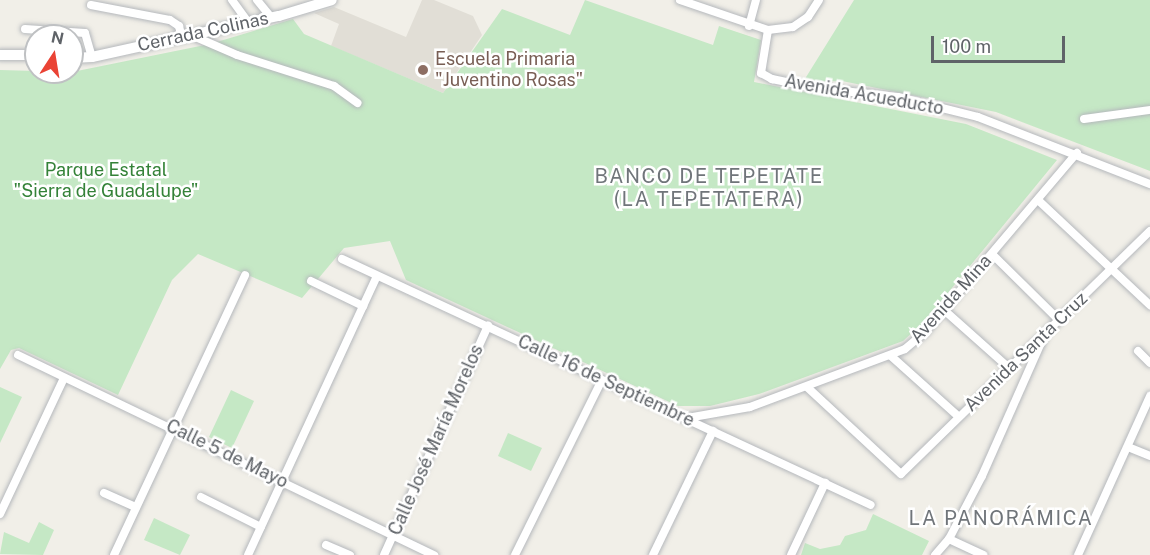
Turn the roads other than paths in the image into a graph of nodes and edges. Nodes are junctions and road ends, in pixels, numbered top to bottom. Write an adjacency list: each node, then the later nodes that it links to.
1 (232, 0): 10 (street)
2 (257, 0): 9 (street)
3 (332, 0): 9 (main road, Cerrada Colinas)
4 (680, 0): 7 (street)
5 (756, 0): 11 (street)
6 (819, 0): 12 (street)
7 (690, 2): 11 (street)
8 (91, 5): 14 (street)
9 (271, 17): 10 (main road, Cerrada Colinas)
10 (249, 22): 14 (main road, Cerrada Colinas)
11 (749, 26): 12 (street)
12 (768, 30): 22 (street, Avenida Acueducto)
13 (84, 33): 18 (street)
14 (184, 34): 18 (main road, Cerrada Colinas); 19 (street)
15 (24, 55): 16 (main road)
16 (0, 56)
17 (84, 57): 18 (main road, Cerrada Colinas)
18 (92, 57)
19 (357, 103)
20 (1150, 110): 21 (street)
21 (1084, 119)
22 (1077, 153): 23 (street); 24 (street, Avenida Mina)
23 (1150, 184)
24 (1038, 200): 26 (street, Avenida Mina); 28 (street)
25 (1150, 231): 28 (street, Avenida Santa Cruz)
26 (992, 254): 34 (street, Avenida Mina); 35 (street)
27 (342, 259): 30 (street, Calle 16 de Septiembre)
28 (1112, 270): 32 (street); 35 (street, Avenida Santa Cruz)
29 (245, 275): 49 (street)
30 (377, 276): 33 (street); 36 (street, Calle 16 de Septiembre)
31 (311, 281): 33 (street)
32 (1150, 304)
33 (363, 306): 53 (street)
34 (944, 310): 40 (street, Avenida Mina); 42 (street)
35 (1058, 319): 37 (street, Avenida Santa Cruz)
36 (488, 326): 44 (street, Calle 16 de Septiembre); 61 (street, Calle José María Morelos)
37 (1048, 327): 42 (street, Avenida Santa Cruz); 62 (street)
38 (1138, 351): 41 (street)
39 (18, 356): 43 (street, Calle 5 de Mayo)
40 (891, 356): 45 (street, Avenida Mina); 47 (street)
41 (1150, 363)
42 (1009, 368): 47 (street, Avenida Santa Cruz)
43 (64, 378): 49 (street, Calle 5 de Mayo); 59 (street)
44 (602, 380): 48 (street, Calle 16 de Septiembre); 69 (street)
45 (807, 387): 47 (street, Avenida Santa Cruz); 48 (street, Avenida Mina)
46 (1150, 396): 51 (street)
47 (959, 417)
48 (683, 418): 50 (street, Calle 16 de Septiembre)
49 (173, 428): 53 (street, Calle 5 de Mayo); 58 (street)
50 (713, 430): 54 (street, Calle 16 de Septiembre); 70 (street)
51 (1128, 447): 52 (street); 74 (street)
52 (1150, 456)
53 (284, 481): 60 (street); 61 (street, Calle 5 de Mayo)
54 (825, 483): 57 (street, Calle 16 de Septiembre); 71 (street)
55 (104, 493): 58 (street)
56 (201, 497): 60 (street)
57 (871, 505)
58 (136, 507): 64 (street)
59 (0, 514)
60 (261, 527): 65 (street)
61 (393, 536): 67 (street, Calle José María Morelos); 68 (street, Calle 5 de Mayo)
62 (949, 539): 72 (street); 73 (street)
63 (326, 544): 66 (street)
64 (114, 555)
65 (249, 555)
66 (350, 555)
67 (384, 555)
68 (434, 555)
69 (515, 555)
70 (653, 555)
71 (791, 555)
72 (935, 555)
73 (983, 555)
74 (1078, 555)

